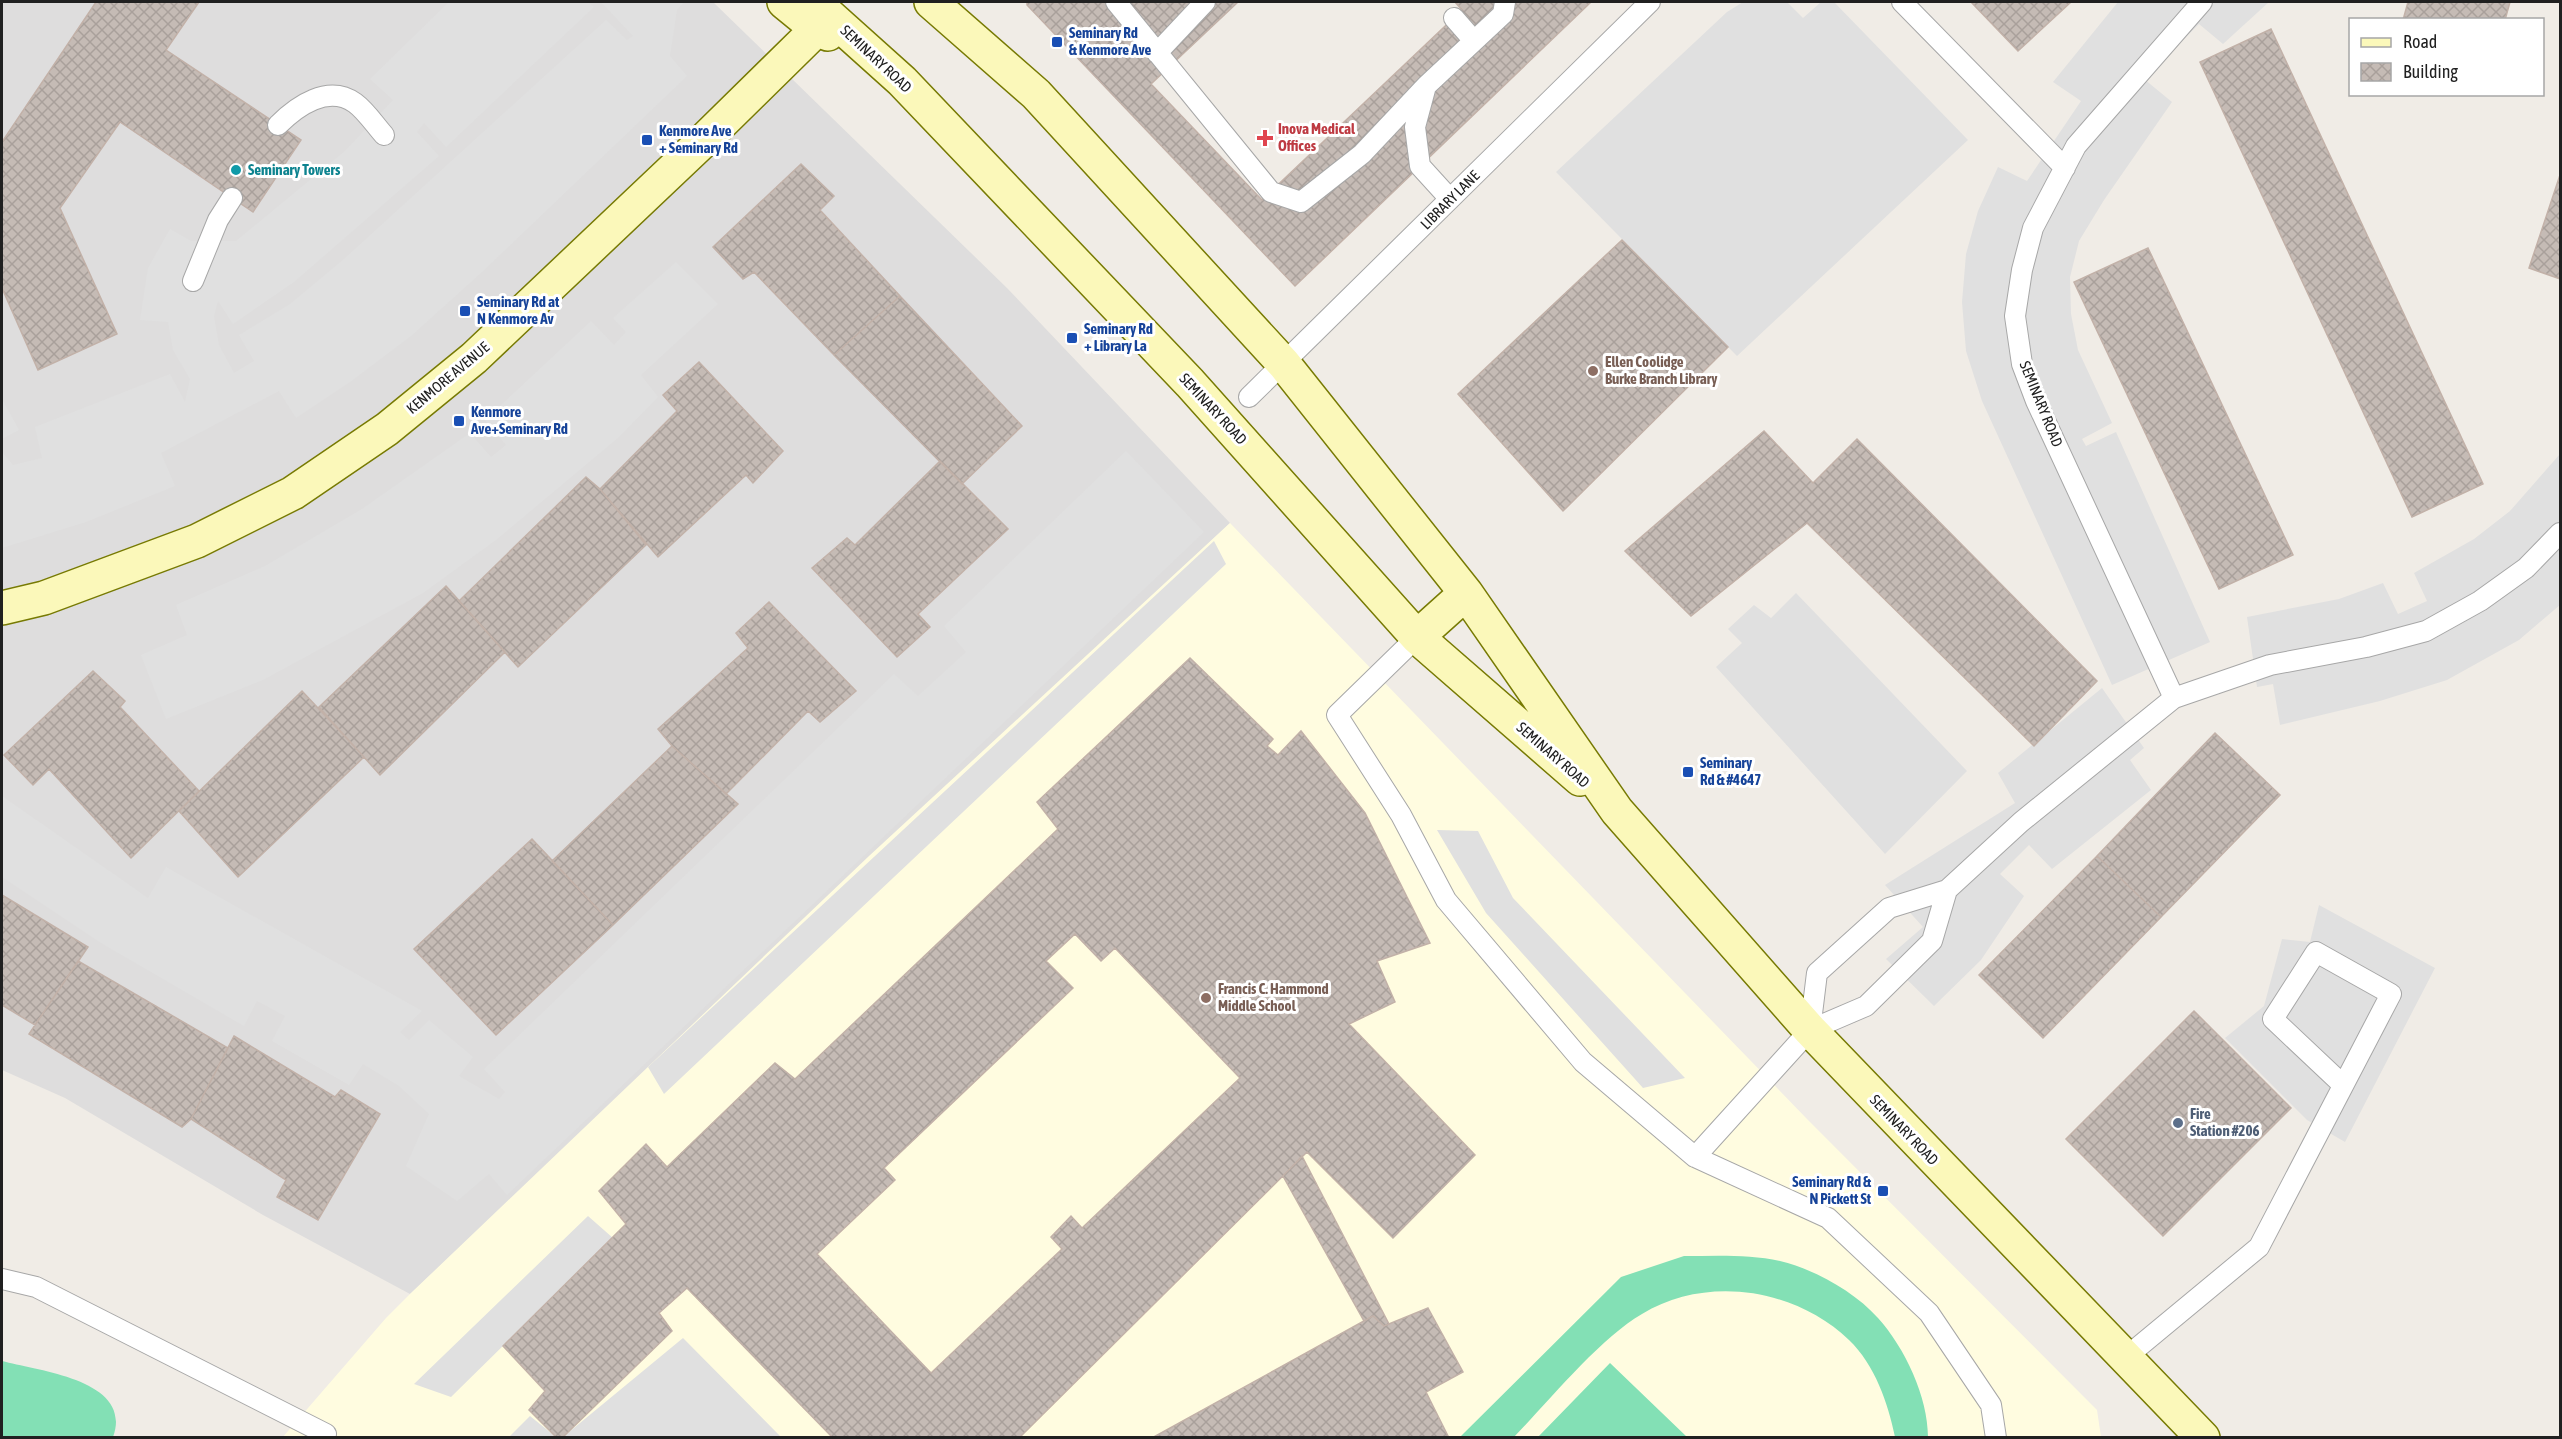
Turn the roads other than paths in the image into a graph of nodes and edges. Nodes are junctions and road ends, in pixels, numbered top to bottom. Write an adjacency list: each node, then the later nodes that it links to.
1 (784, 2): 9 (main road, SEMINARY ROAD)
2 (931, 2): 20 (main road, SEMINARY ROAD)
3 (1116, 2): 12 (lane)
4 (1205, 2): 12 (lane)
5 (1505, 2): 11 (lane)
6 (1650, 2): 18 (lane, LIBRARY LANE)
7 (1902, 2): 16 (lane)
8 (2202, 2): 16 (lane, SEMINARY ROAD)
9 (815, 15): 24 (main road, KENMORE AVENUE); 25 (main road, SEMINARY ROAD)
10 (1454, 18): 11 (lane)
11 (1474, 41): 13 (lane)
12 (1157, 53): 13 (lane)
13 (1426, 86): 18 (lane)
14 (278, 125): 15 (lane)
15 (384, 135)
16 (2065, 168): 26 (lane, SEMINARY ROAD)
17 (232, 198): 19 (lane)
18 (1450, 199): 20 (lane, LIBRARY LANE)
19 (193, 281)
20 (1284, 363): 21 (lane, LIBRARY LANE); 23 (main road, SEMINARY ROAD)
21 (1249, 398)
22 (2560, 533): 26 (lane)
23 (1466, 593): 25 (main road); 27 (main road, SEMINARY ROAD)
24 (2, 608)
25 (1417, 637): 27 (main road, SEMINARY ROAD); 31 (lane)
26 (2174, 698): 28 (lane)
27 (1617, 811): 29 (main road, SEMINARY ROAD)
28 (1947, 890): 29 (lane); 29 (lane)
29 (1810, 1030): 31 (lane); 33 (main road, SEMINARY ROAD)
30 (2343, 1085): 30 (lane); 33 (lane)
31 (1695, 1157): 36 (lane)
32 (2, 1279): 34 (lane)
33 (2125, 1358): 35 (main road, SEMINARY ROAD)
34 (326, 1434)
35 (2195, 1435)
36 (1996, 1437)

